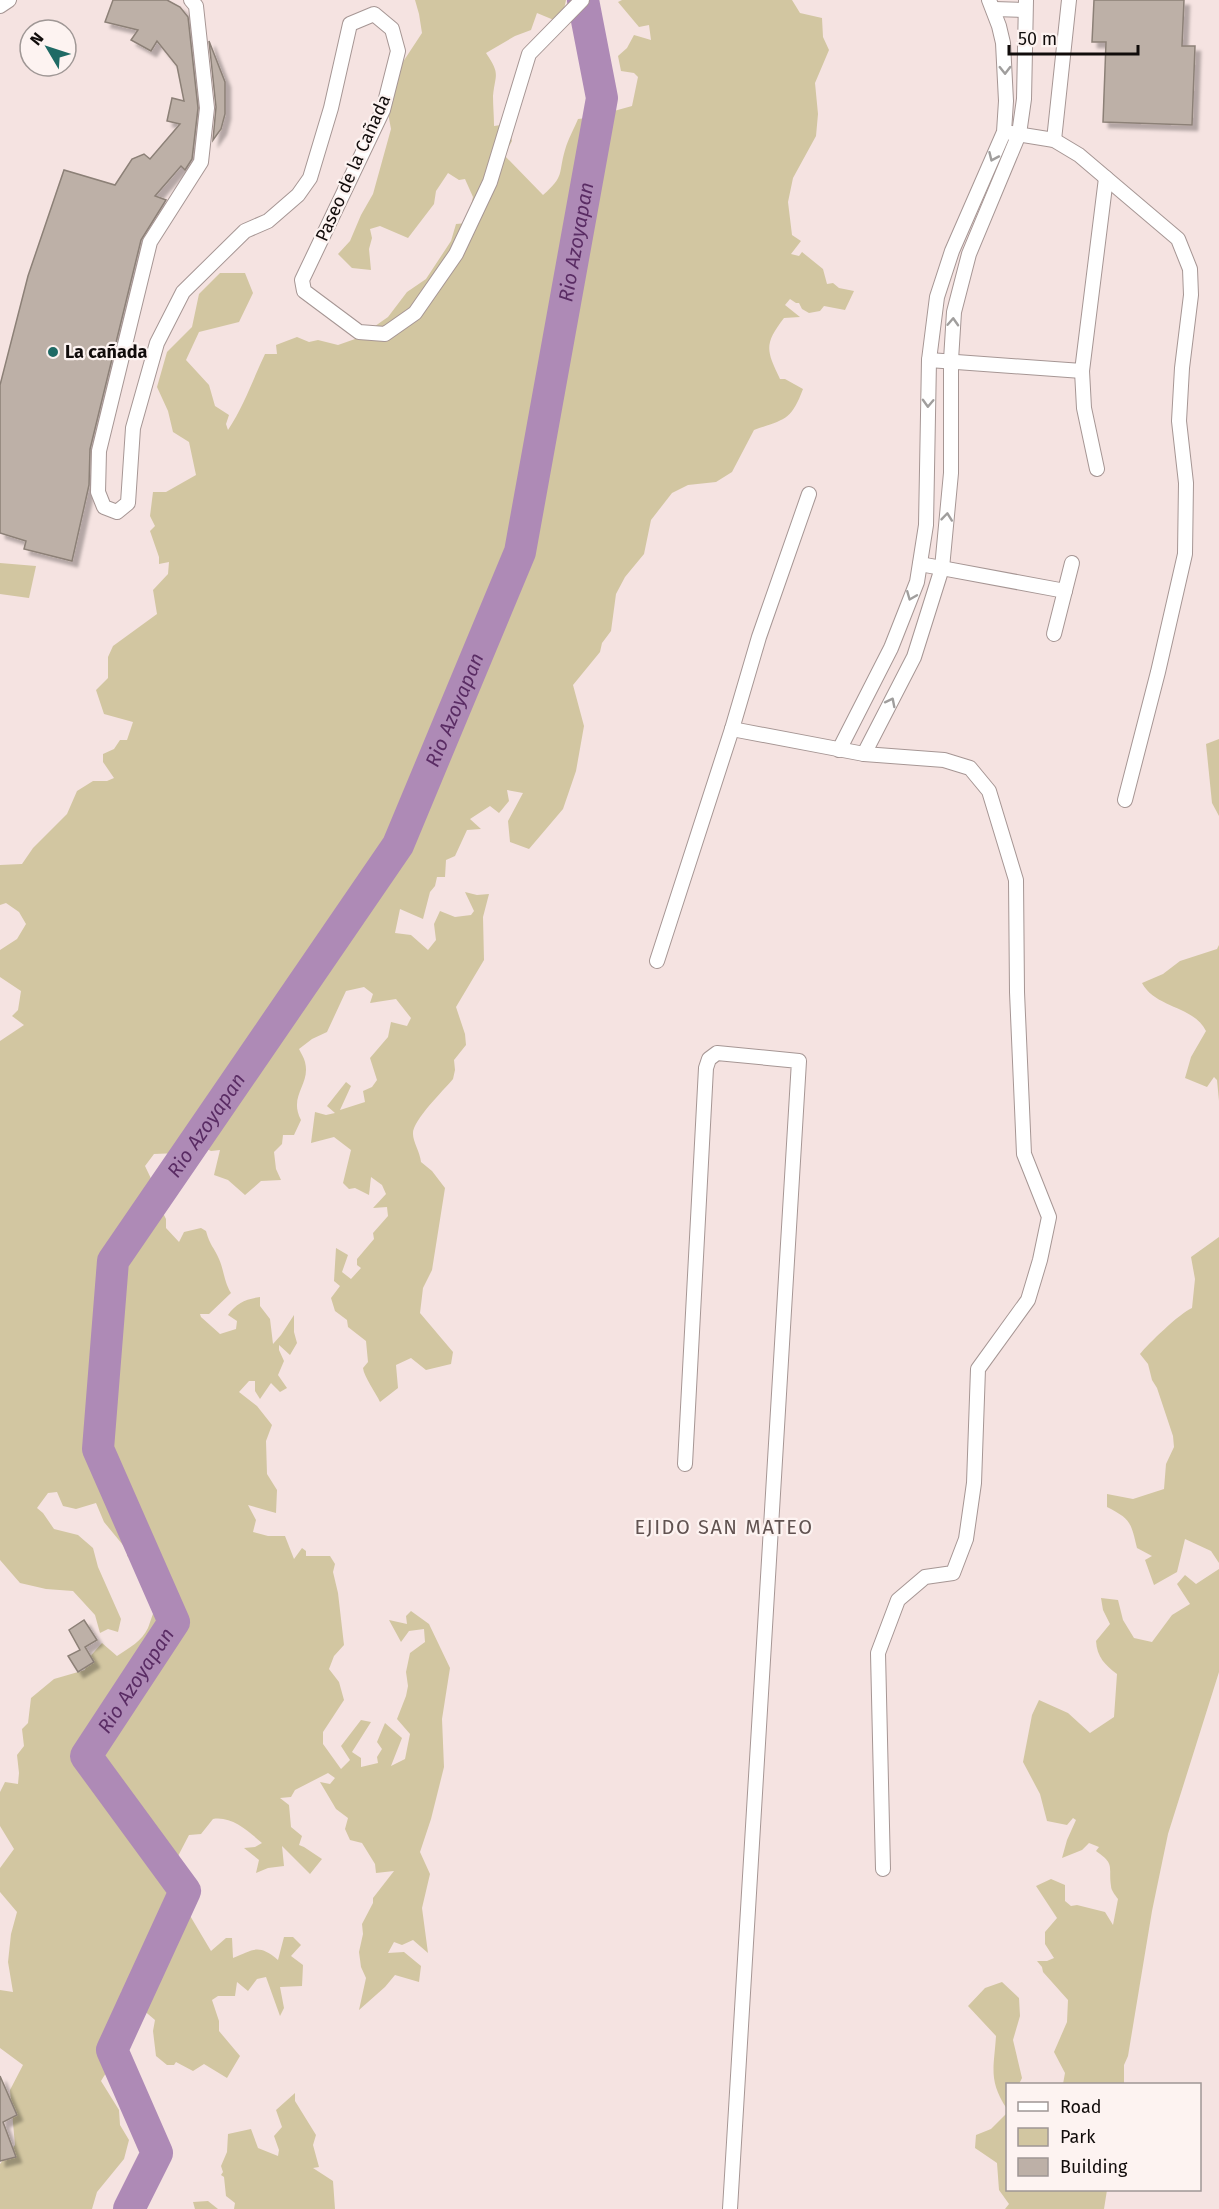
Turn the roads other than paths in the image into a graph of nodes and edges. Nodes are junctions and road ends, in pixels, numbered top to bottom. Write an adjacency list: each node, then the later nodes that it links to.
1 (9, 0): 7 (street)
2 (190, 0): 3 (street, Paseo de la Cañada)
3 (582, 0)
4 (1069, 0): 10 (street)
5 (991, 4): 6 (street); 8 (street, one-way to 8)
6 (1026, 5): 9 (street)
7 (0, 6)
8 (1004, 132): 9 (street); 12 (street, one-way to 12)
9 (1018, 134): 10 (street); 13 (street, one-way to 9)
10 (1054, 140): 11 (street)
11 (1106, 178): 14 (street); 25 (street)
12 (929, 360): 13 (street); 18 (street, one-way to 18)
13 (951, 360): 14 (street); 19 (street, one-way to 13)
14 (1082, 371): 15 (street)
15 (1097, 469)
16 (809, 494): 22 (street)
17 (1072, 563): 20 (street)
18 (920, 564): 19 (street); 23 (street, one-way to 23)
19 (942, 568): 20 (street); 24 (street, one-way to 19)
20 (1065, 591): 21 (street)
21 (1054, 634)
22 (732, 729): 23 (street); 26 (street)
23 (839, 750): 24 (street)
24 (864, 754): 28 (street)
25 (1125, 800)
26 (657, 961)
27 (686, 1464): 29 (street)
28 (883, 1869)
29 (730, 2209)

